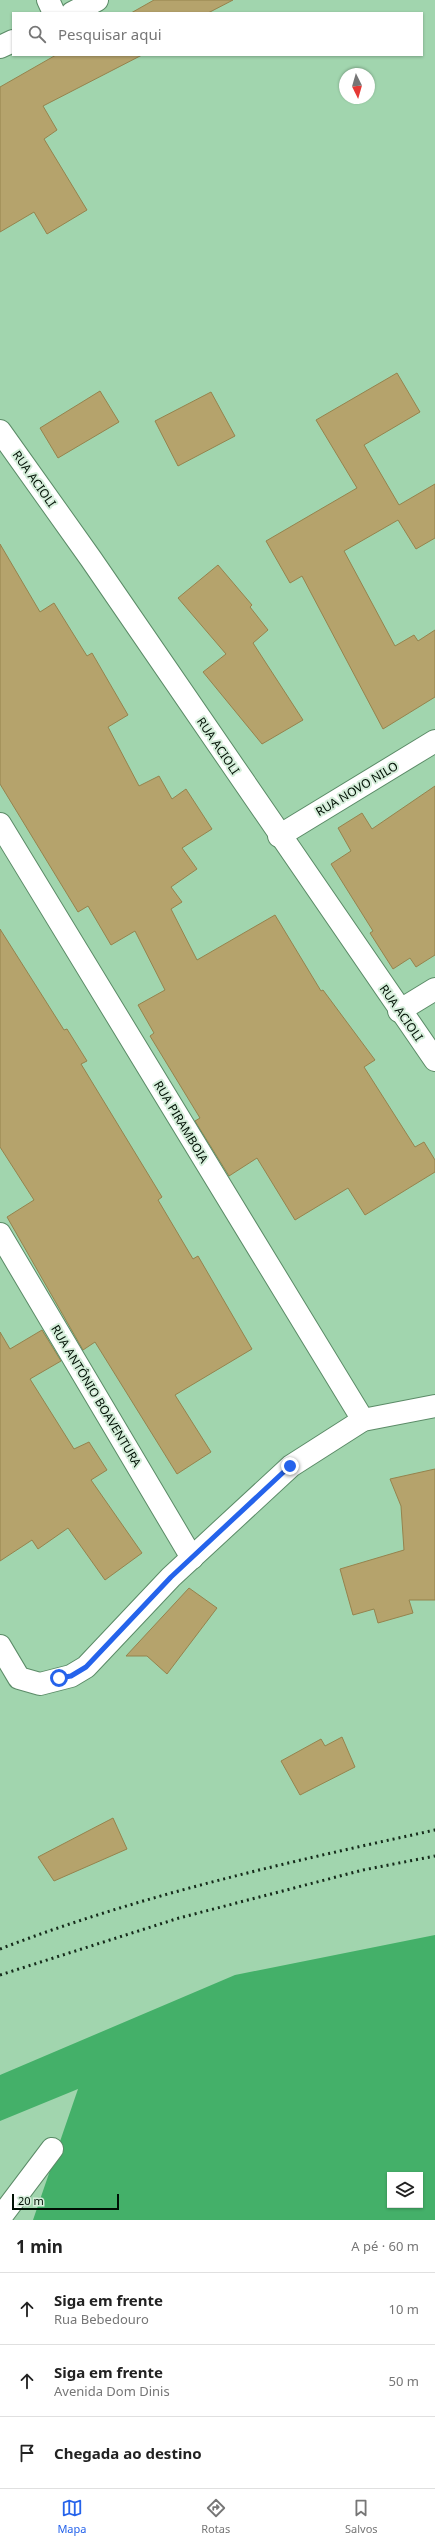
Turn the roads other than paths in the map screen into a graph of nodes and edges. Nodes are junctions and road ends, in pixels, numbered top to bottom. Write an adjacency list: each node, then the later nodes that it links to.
1 (48, 0): 3 (street)
2 (97, 0): 4 (street)
3 (54, 12)
4 (74, 12)
5 (12, 41): 6 (street)
6 (0, 47)
7 (0, 431): 10 (street, RUA ACIOLI)
8 (435, 741): 10 (street, RUA NOVO NILO)
9 (0, 824): 16 (street, RUA PIRAMBOIA)
10 (279, 836): 12 (street, RUA ACIOLI)
11 (435, 989): 12 (street)
12 (400, 1011): 13 (street, RUA ACIOLI)
13 (435, 1060)
14 (0, 1234): 17 (street, RUA ANTÔNIO BOAVENTURA)
15 (435, 1406): 16 (street)
16 (363, 1420): 17 (street)
17 (192, 1558): 18 (street)
18 (0, 1646)
19 (52, 2149): 20 (street)
20 (0, 2218)

